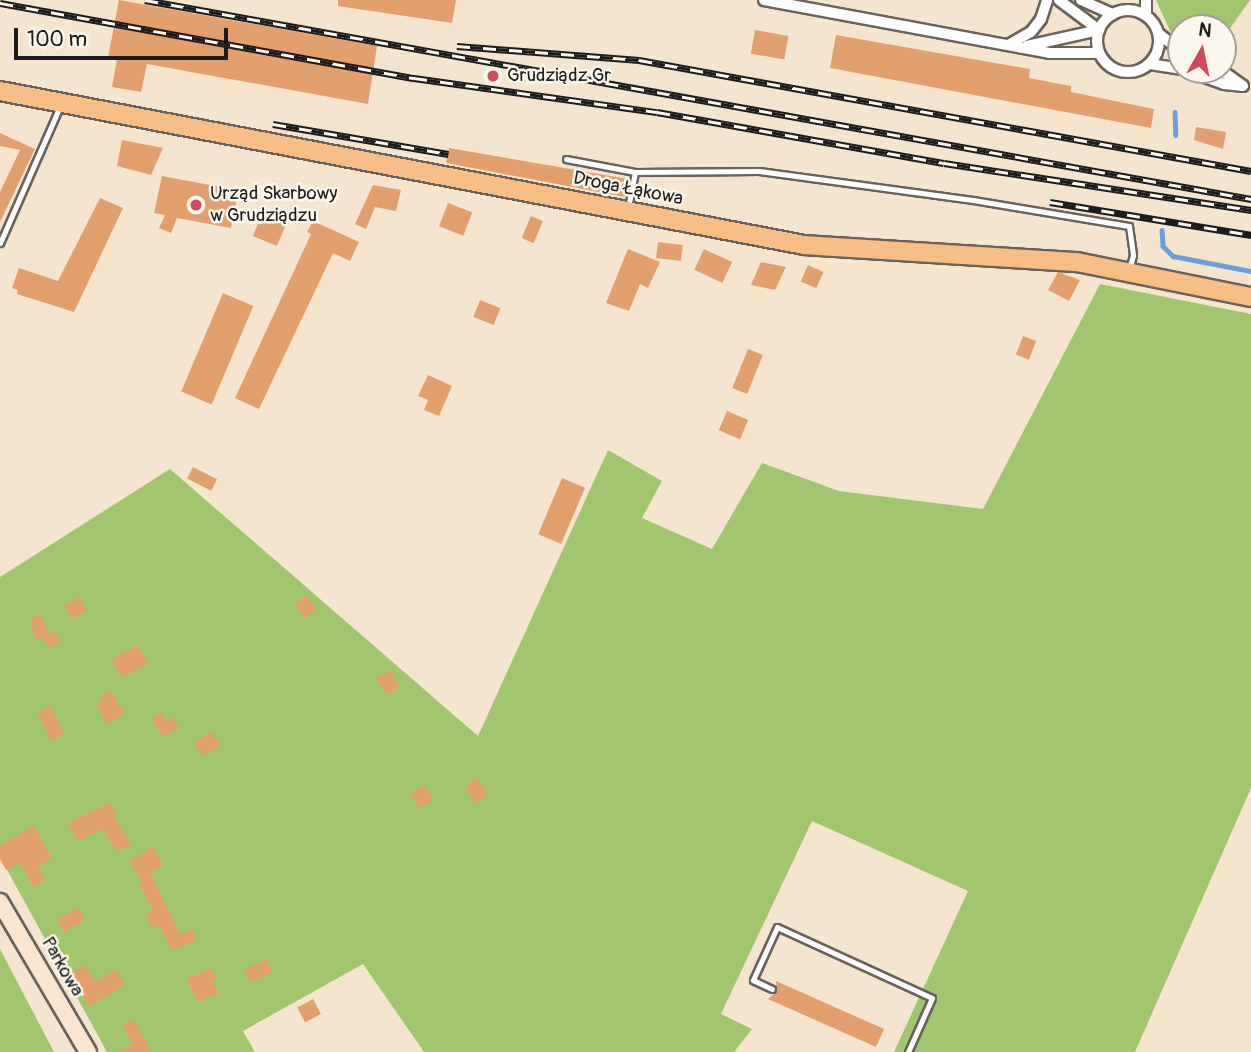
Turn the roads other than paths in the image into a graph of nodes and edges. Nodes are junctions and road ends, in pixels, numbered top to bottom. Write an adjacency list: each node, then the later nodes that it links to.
1 (764, 0): 11 (street)
2 (1047, 0): 11 (street)
3 (1059, 0): 8 (street)
4 (1081, 0): 6 (street)
5 (1146, 0): 7 (street)
6 (1121, 8): 7 (street); 8 (street)
7 (1146, 15): 9 (street)
8 (1099, 30): 12 (street); 13 (street)
9 (1159, 34): 10 (street); 14 (street)
10 (1167, 40)
11 (1007, 45): 12 (street)
12 (1024, 47): 13 (street)
13 (1099, 53): 14 (street)
14 (1150, 64): 15 (street)
15 (1167, 67)
16 (1237, 82): 17 (street)
17 (1224, 84)
18 (0, 91): 19 (main road, Droga Łąkowa)
19 (60, 102): 22 (main road, Droga Łąkowa); 23 (lane)
20 (566, 159): 21 (lane)
21 (635, 172): 22 (lane); 24 (lane)
22 (627, 211): 24 (main road, Droga Łąkowa)
23 (0, 243)
24 (1129, 271): 25 (main road, Droga Łąkowa)
25 (1251, 297)
26 (0, 902): 28 (street, Parkowa)
27 (772, 989): 29 (lane)
28 (88, 1052)
29 (908, 1052)

